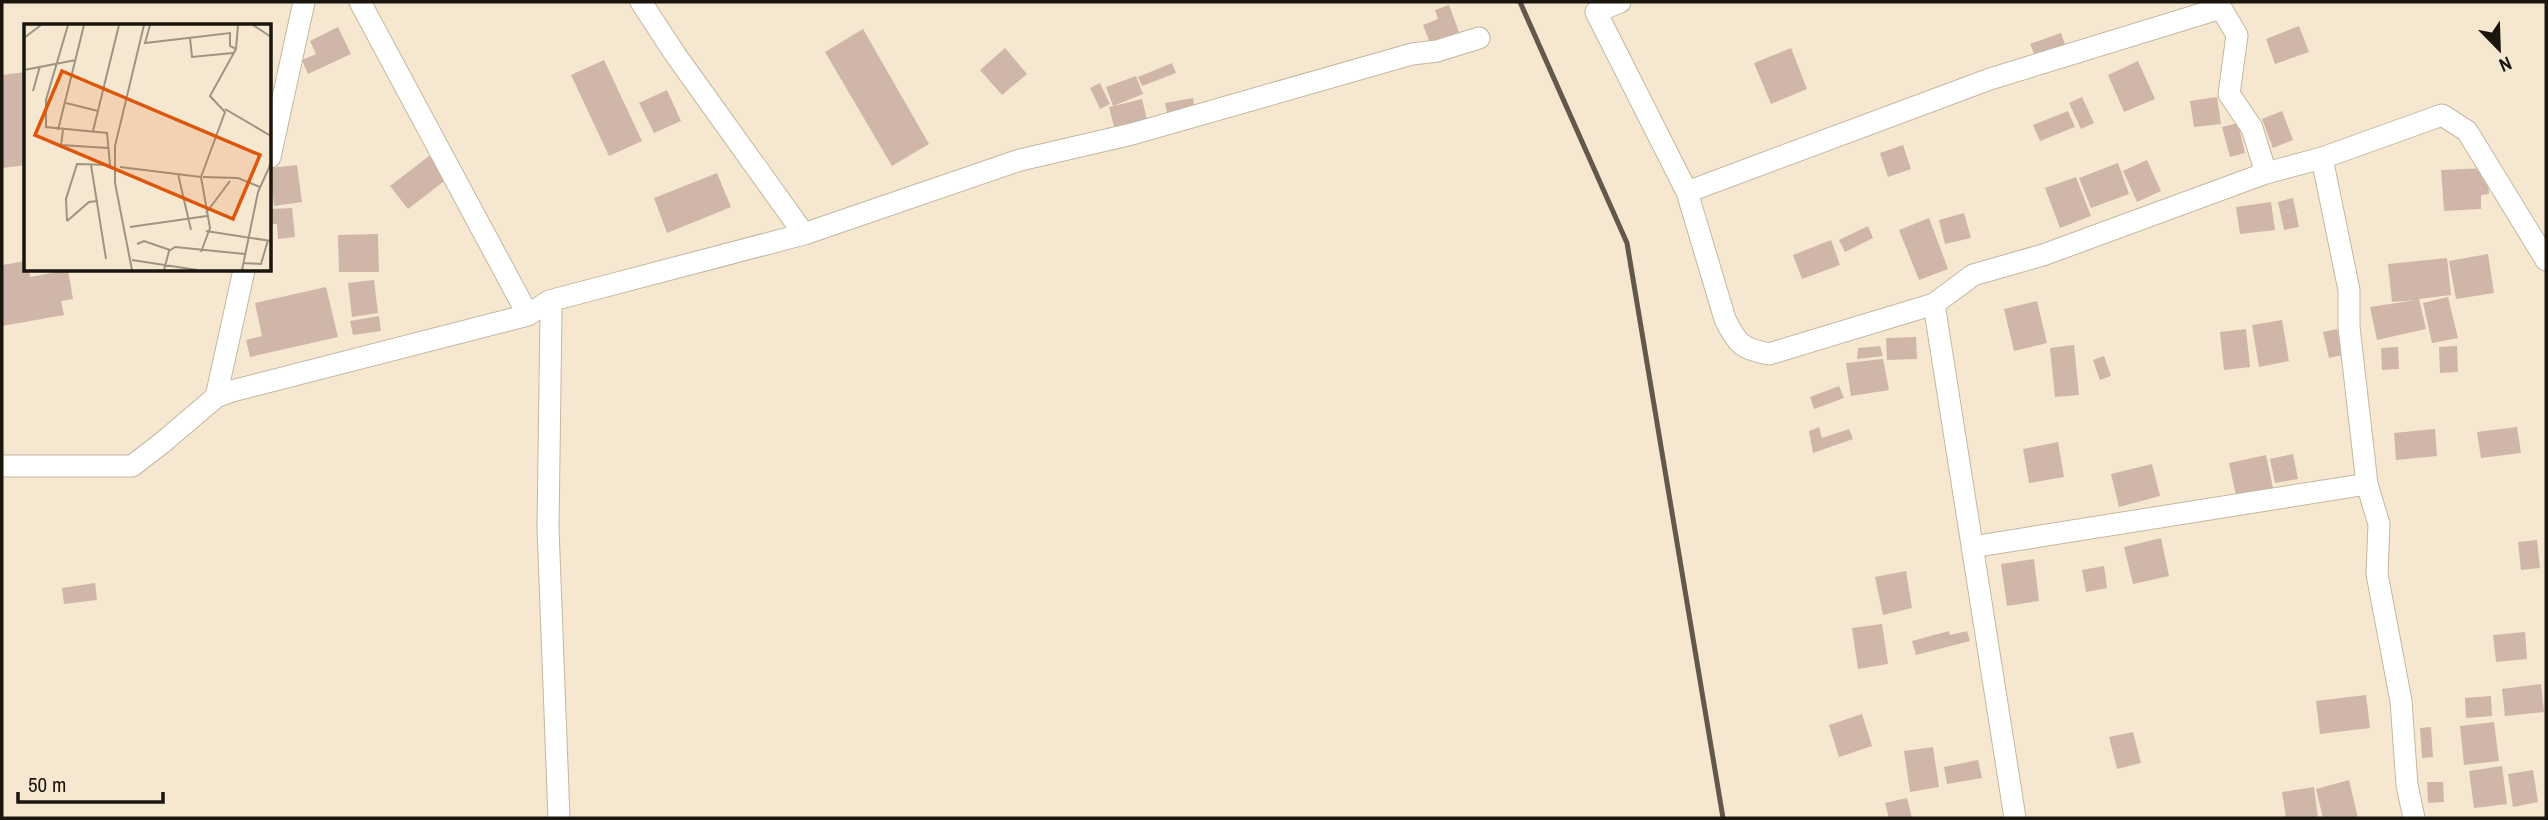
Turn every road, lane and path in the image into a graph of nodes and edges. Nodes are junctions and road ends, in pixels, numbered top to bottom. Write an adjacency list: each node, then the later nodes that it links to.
1 (304, 2): 6 (street)
2 (360, 2): 15 (street)
3 (640, 2): 10 (street)
4 (1620, 2): 9 (street)
5 (1479, 38): 10 (street)
6 (271, 152)
7 (2322, 158): 8 (street); 11 (street); 18 (street)
8 (2266, 173): 9 (street); 14 (street)
9 (1687, 192): 14 (street)
10 (804, 234): 13 (street)
11 (2546, 260)
12 (244, 271): 16 (street)
13 (549, 301): 15 (street); 20 (street)
14 (1934, 304): 19 (street)
15 (528, 315): 16 (street)
16 (216, 397): 17 (street)
17 (2, 466)
18 (2367, 484): 19 (street); 22 (street)
19 (1972, 547): 21 (street)
20 (559, 818)
21 (2015, 818)
22 (2414, 818)

